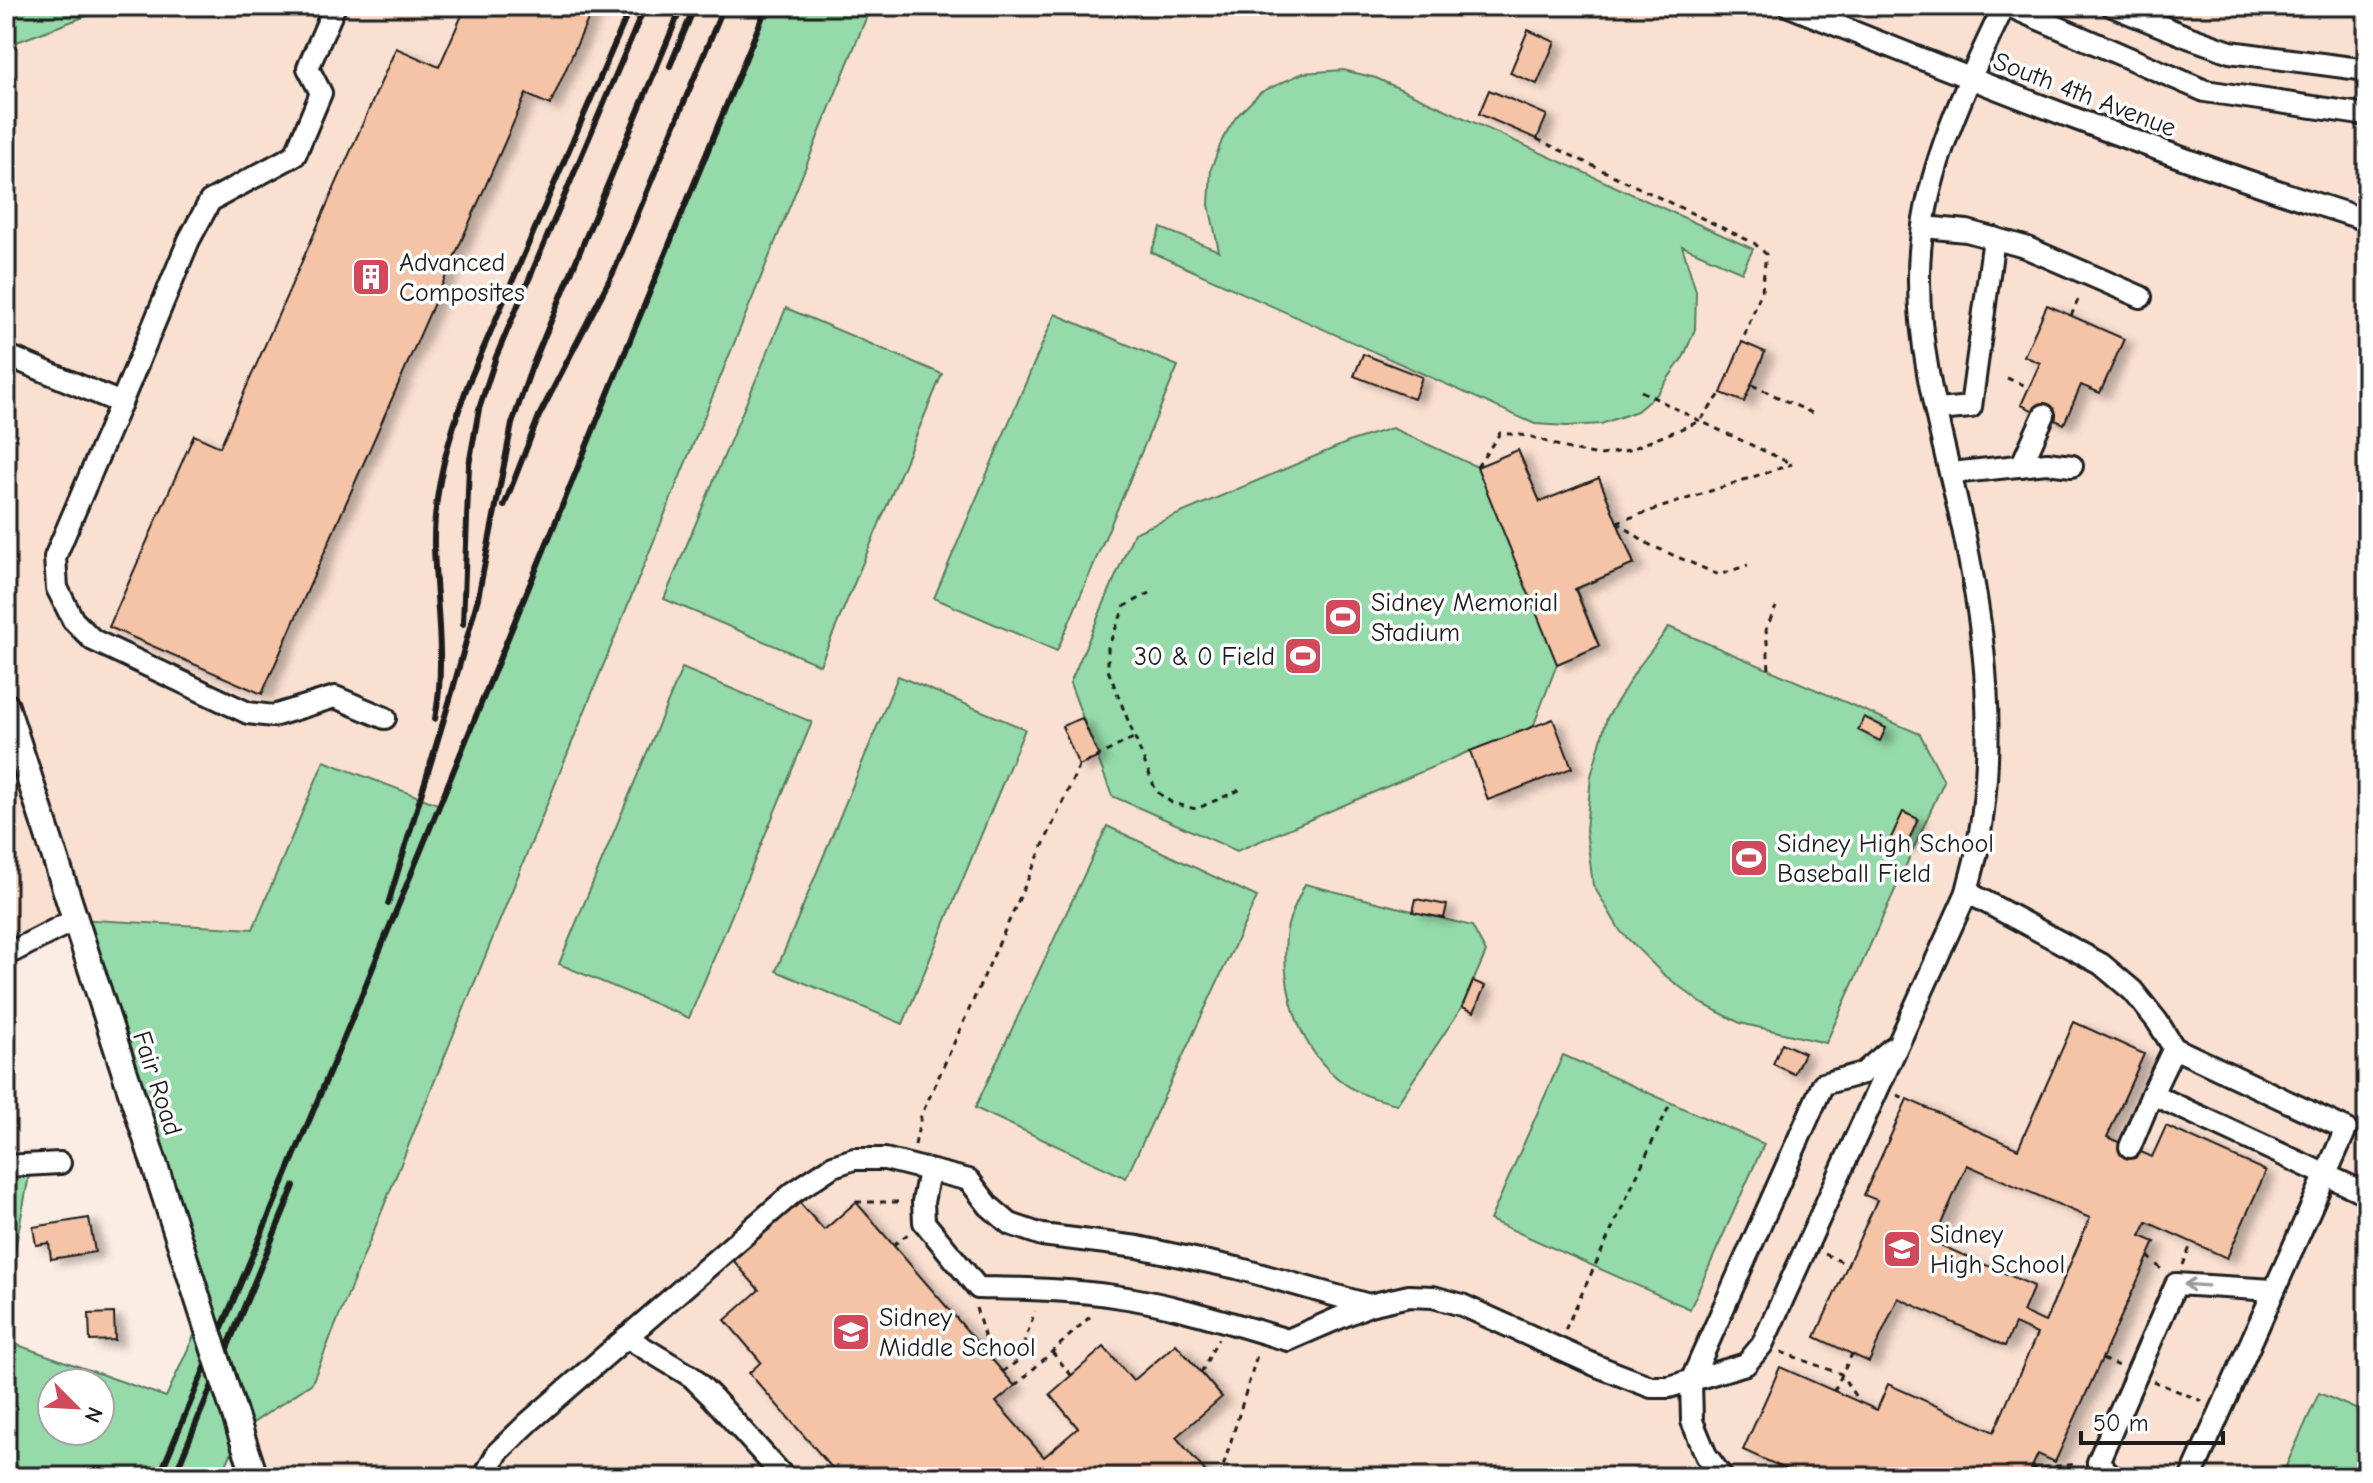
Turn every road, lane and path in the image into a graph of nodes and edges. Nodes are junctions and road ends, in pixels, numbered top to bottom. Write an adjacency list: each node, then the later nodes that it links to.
1 (335, 6): 22 (street)
2 (1789, 6): 6 (street, South 4th Avenue)
3 (2006, 6): 6 (street); 7 (street)
4 (2112, 6): 5 (street)
5 (2367, 70)
6 (1969, 78): 9 (street, South 4th Avenue); 10 (street)
7 (2367, 115)
8 (1537, 139): 15 (path)
9 (2367, 220)
10 (1923, 227): 11 (street); 23 (street)
11 (1994, 238): 12 (street); 23 (street)
12 (2141, 297)
13 (2078, 300): 14 (path)
14 (2071, 316)
15 (1742, 342)
16 (6, 355): 22 (street)
17 (2007, 378): 19 (path)
18 (1752, 385): 24 (path)
19 (2029, 387)
20 (1641, 391): 26 (path)
21 (1721, 393): 26 (path)
22 (121, 403): 36 (street)
23 (1937, 410): 30 (street)
24 (1814, 414)
25 (2044, 415): 27 (street)
26 (1700, 421): 29 (path); 31 (path)
27 (2021, 466): 28 (street); 30 (street)
28 (2072, 466)
29 (1477, 467)
30 (1951, 473): 39 (street)
31 (1748, 565)
32 (1150, 593): 37 (path)
33 (1776, 607): 34 (path)
34 (1769, 669)
35 (6, 706): 40 (main road, Fair Road)
36 (385, 718)
37 (1135, 737): 38 (path); 49 (path)
38 (1244, 788)
39 (1967, 892): 42 (street); 43 (street)
40 (76, 919): 41 (street); 85 (main road, Fair Road, bridge)
41 (6, 955)
42 (1898, 1043): 55 (street); 77 (street)
43 (2174, 1048): 44 (street); 50 (street)
44 (2152, 1094): 46 (street); 50 (street)
45 (1671, 1102): 67 (path)
46 (2130, 1147)
47 (60, 1163): 48 (street)
48 (6, 1166)
49 (920, 1168): 53 (street); 62 (street); 65 (street)
50 (2324, 1175): 51 (street); 60 (street)
51 (2367, 1194)
52 (856, 1202): 53 (path)
53 (923, 1202): 58 (street)
54 (2192, 1242): 57 (path)
55 (1807, 1246): 56 (path); 66 (street)
56 (1848, 1265)
57 (2176, 1284): 60 (street, one-way to 57); 74 (street)
58 (978, 1288): 59 (street); 70 (path)
59 (1042, 1289): 61 (street); 72 (path)
60 (2273, 1290): 81 (street)
61 (1114, 1296): 63 (street); 68 (path)
62 (1369, 1305): 64 (street); 67 (street)
63 (1223, 1320): 64 (street); 73 (path)
64 (1264, 1333): 88 (path)
65 (626, 1337): 86 (street); 87 (street)
66 (1762, 1345): 75 (path); 77 (street)
67 (1556, 1347): 77 (street)
68 (1052, 1352): 76 (path); 78 (path)
69 (1852, 1354): 75 (path)
70 (991, 1359)
71 (2102, 1359): 74 (path)
72 (1002, 1372)
73 (1201, 1373)
74 (2136, 1373): 81 (path); 82 (street)
75 (1841, 1374): 79 (path); 80 (path)
76 (1071, 1375)
77 (1691, 1381): 89 (street)
78 (1015, 1386)
79 (1834, 1391)
80 (1859, 1402)
81 (2221, 1409): 92 (street)
82 (2098, 1462): 84 (path); 91 (street)
83 (1785, 1469): 90 (path)
84 (2031, 1469)
85 (255, 1477)
86 (484, 1477)
87 (784, 1477)
88 (1220, 1477)
89 (1722, 1477)
90 (1782, 1477)
91 (2113, 1477)
92 (2191, 1477)

